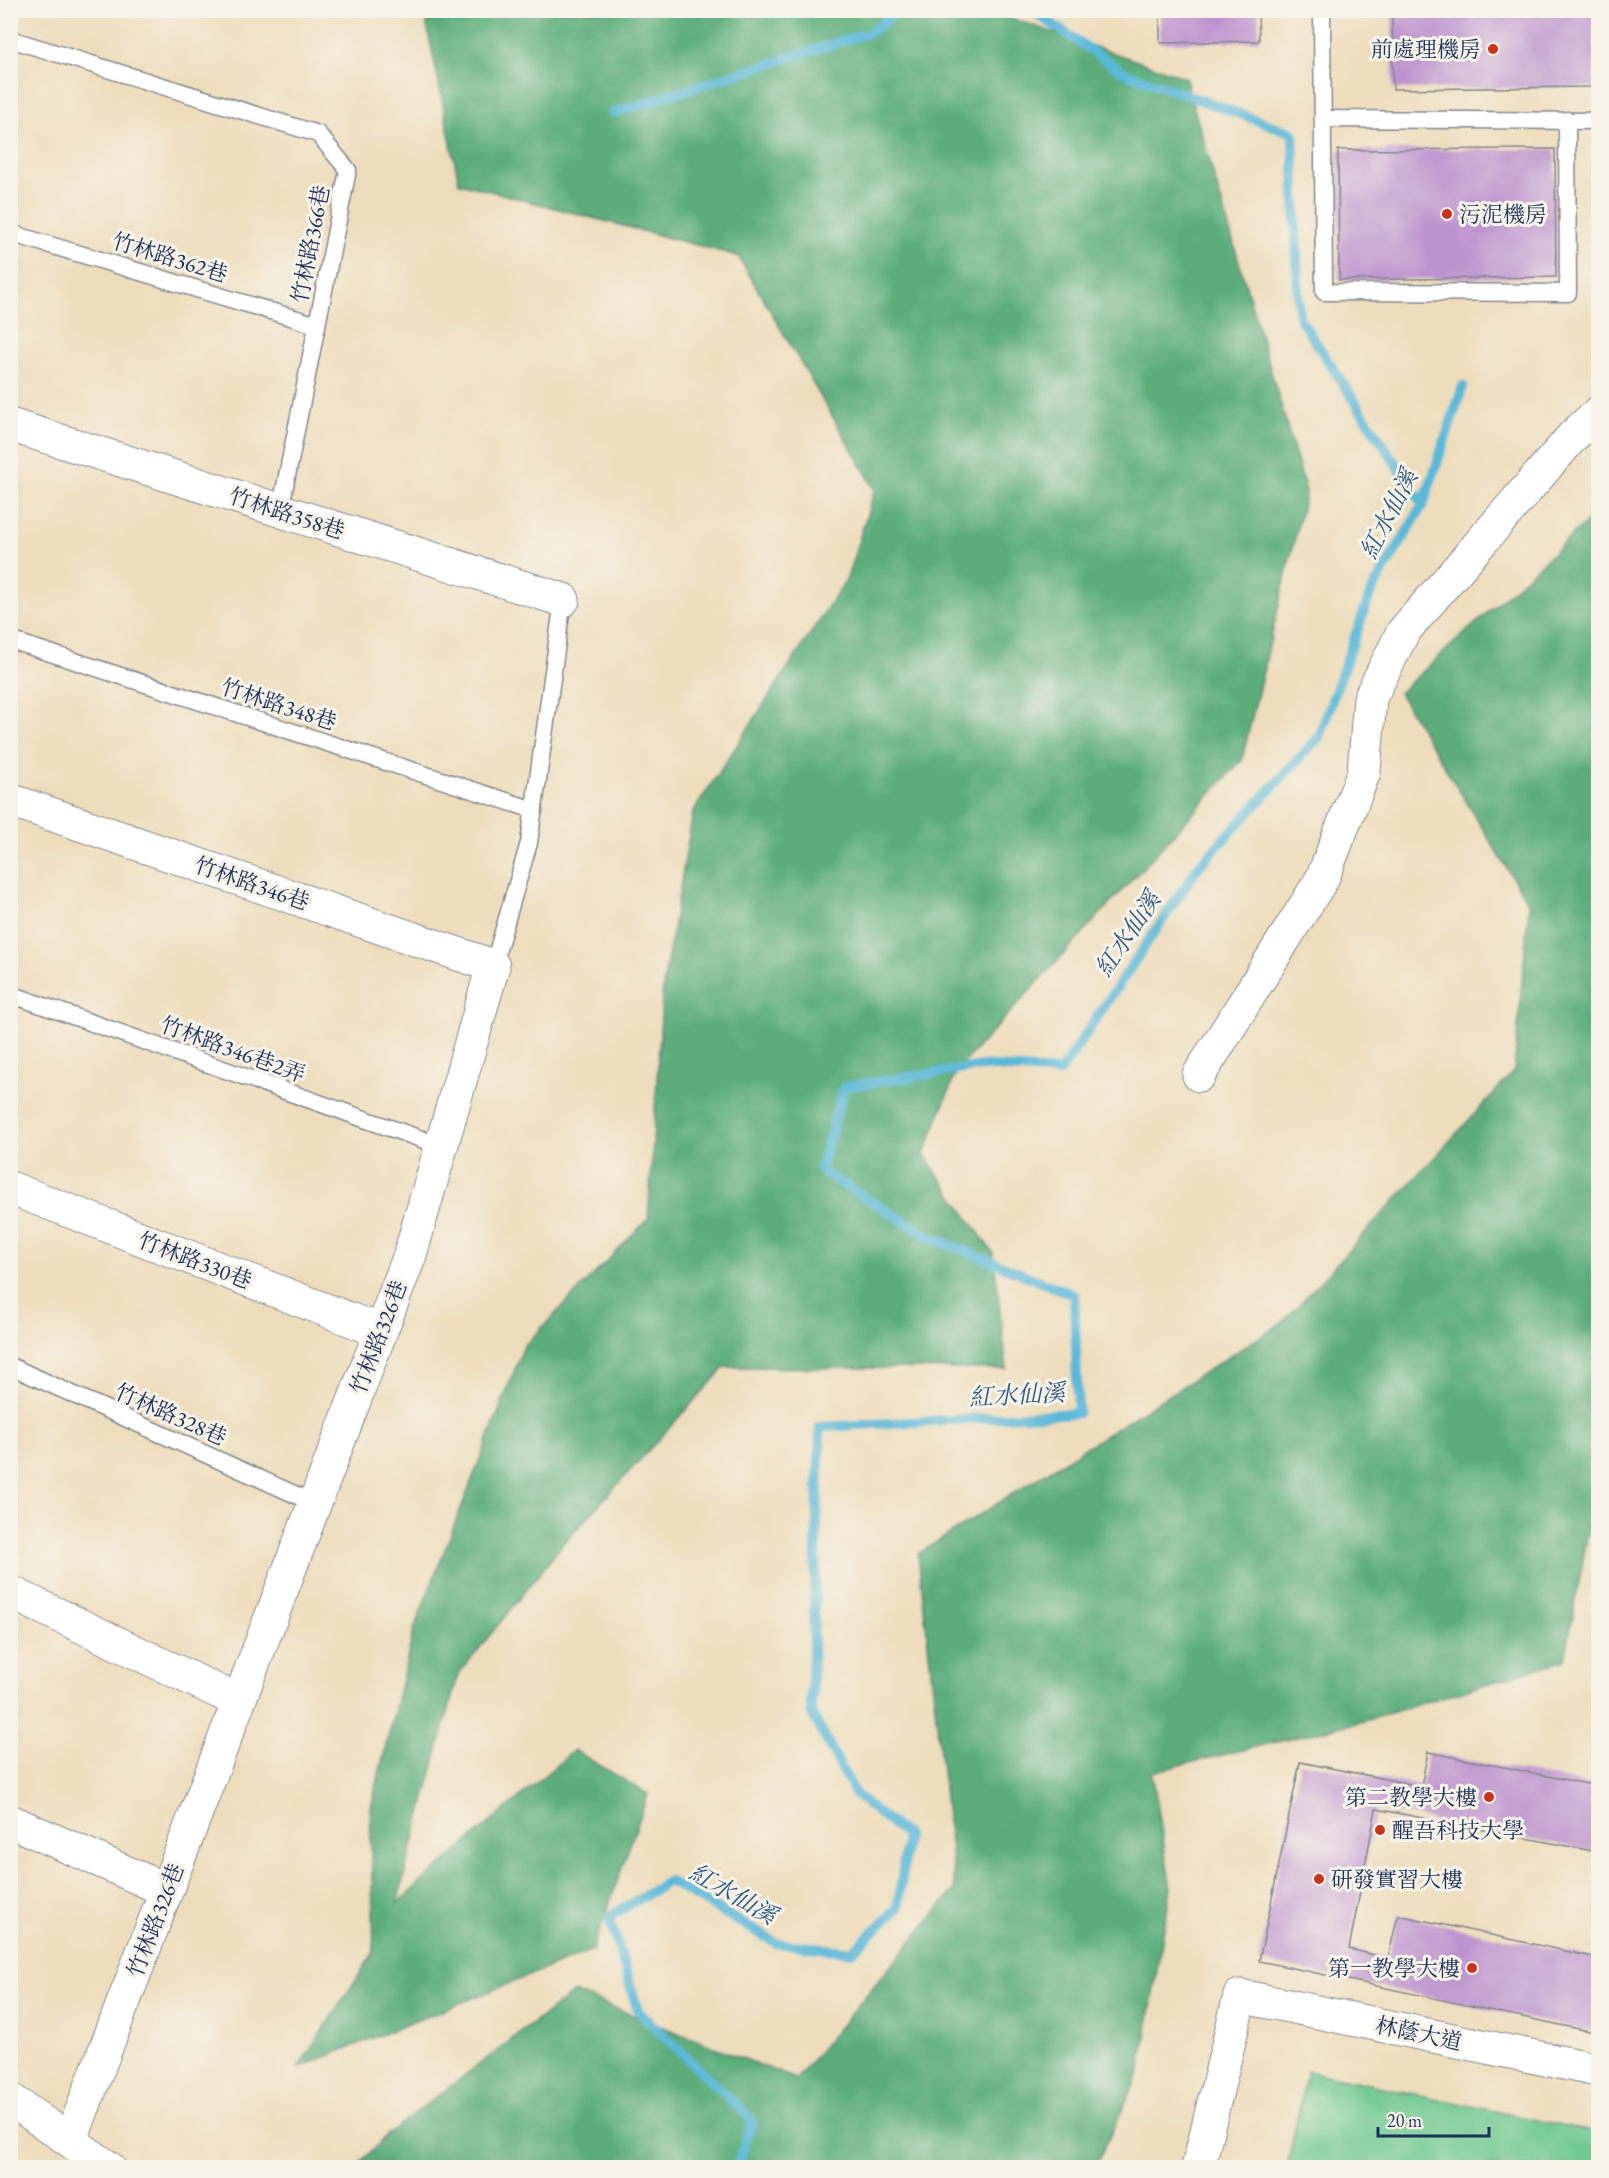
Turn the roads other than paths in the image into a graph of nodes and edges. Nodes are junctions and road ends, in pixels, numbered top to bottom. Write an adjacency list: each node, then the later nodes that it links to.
1 (1322, 10): 3 (lane)
2 (10, 39): 7 (lane, 竹林路366巷)
3 (1323, 119): 4 (lane); 4 (lane)
4 (1567, 120): 5 (lane)
5 (1599, 121)
6 (10, 232): 7 (lane, 竹林路362巷)
7 (317, 326): 10 (lane, 竹林路366巷)
8 (1599, 413): 17 (street)
9 (10, 425): 10 (street, 竹林路358巷)
10 (280, 511): 11 (street, 竹林路358巷)
11 (563, 600): 14 (lane)
12 (10, 640): 14 (lane, 竹林路348巷)
13 (10, 800): 15 (street, 竹林路346巷)
14 (534, 810): 15 (lane)
15 (493, 966): 18 (street, 竹林路326巷)
16 (10, 993): 18 (lane, 竹林路346巷2弄)
17 (1199, 1075)
18 (441, 1146): 20 (street, 竹林路326巷)
19 (10, 1188): 20 (street, 竹林路330巷)
20 (380, 1331): 22 (street, 竹林路326巷)
21 (10, 1366): 22 (lane, 竹林路328巷)
22 (314, 1503): 24 (street, 竹林路326巷)
23 (10, 1592): 24 (street)
24 (238, 1701): 26 (street, 竹林路326巷)
25 (10, 1821): 26 (street)
26 (166, 1890): 29 (street, 竹林路326巷)
27 (1599, 2070): 31 (street, 林蔭大道)
28 (10, 2099): 29 (street)
29 (71, 2139): 30 (street)
30 (109, 2168)
31 (1198, 2168)

